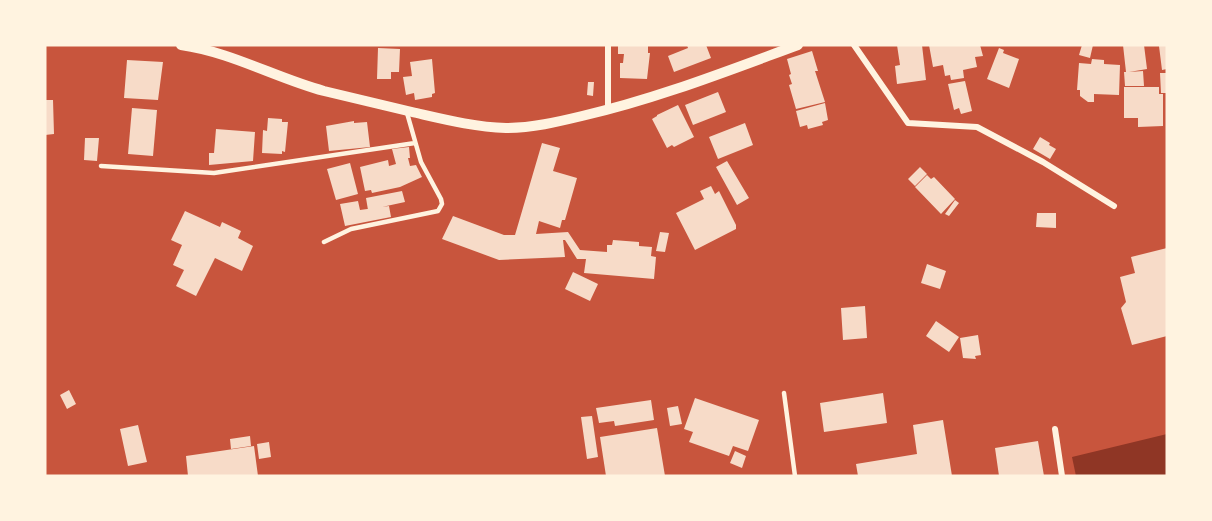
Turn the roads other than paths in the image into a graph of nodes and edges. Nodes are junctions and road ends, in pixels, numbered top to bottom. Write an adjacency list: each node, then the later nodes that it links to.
1 (182, 45): 5 (street)
2 (609, 45): 6 (street)
3 (798, 45): 6 (street)
4 (854, 45): 9 (street)
5 (406, 110): 6 (street); 7 (lane)
6 (608, 110)
7 (415, 143): 8 (lane); 10 (lane)
8 (101, 166)
9 (1114, 206)
10 (324, 242)
11 (784, 393): 13 (lane)
12 (1055, 429): 14 (street)
13 (795, 476)
14 (1062, 476)

